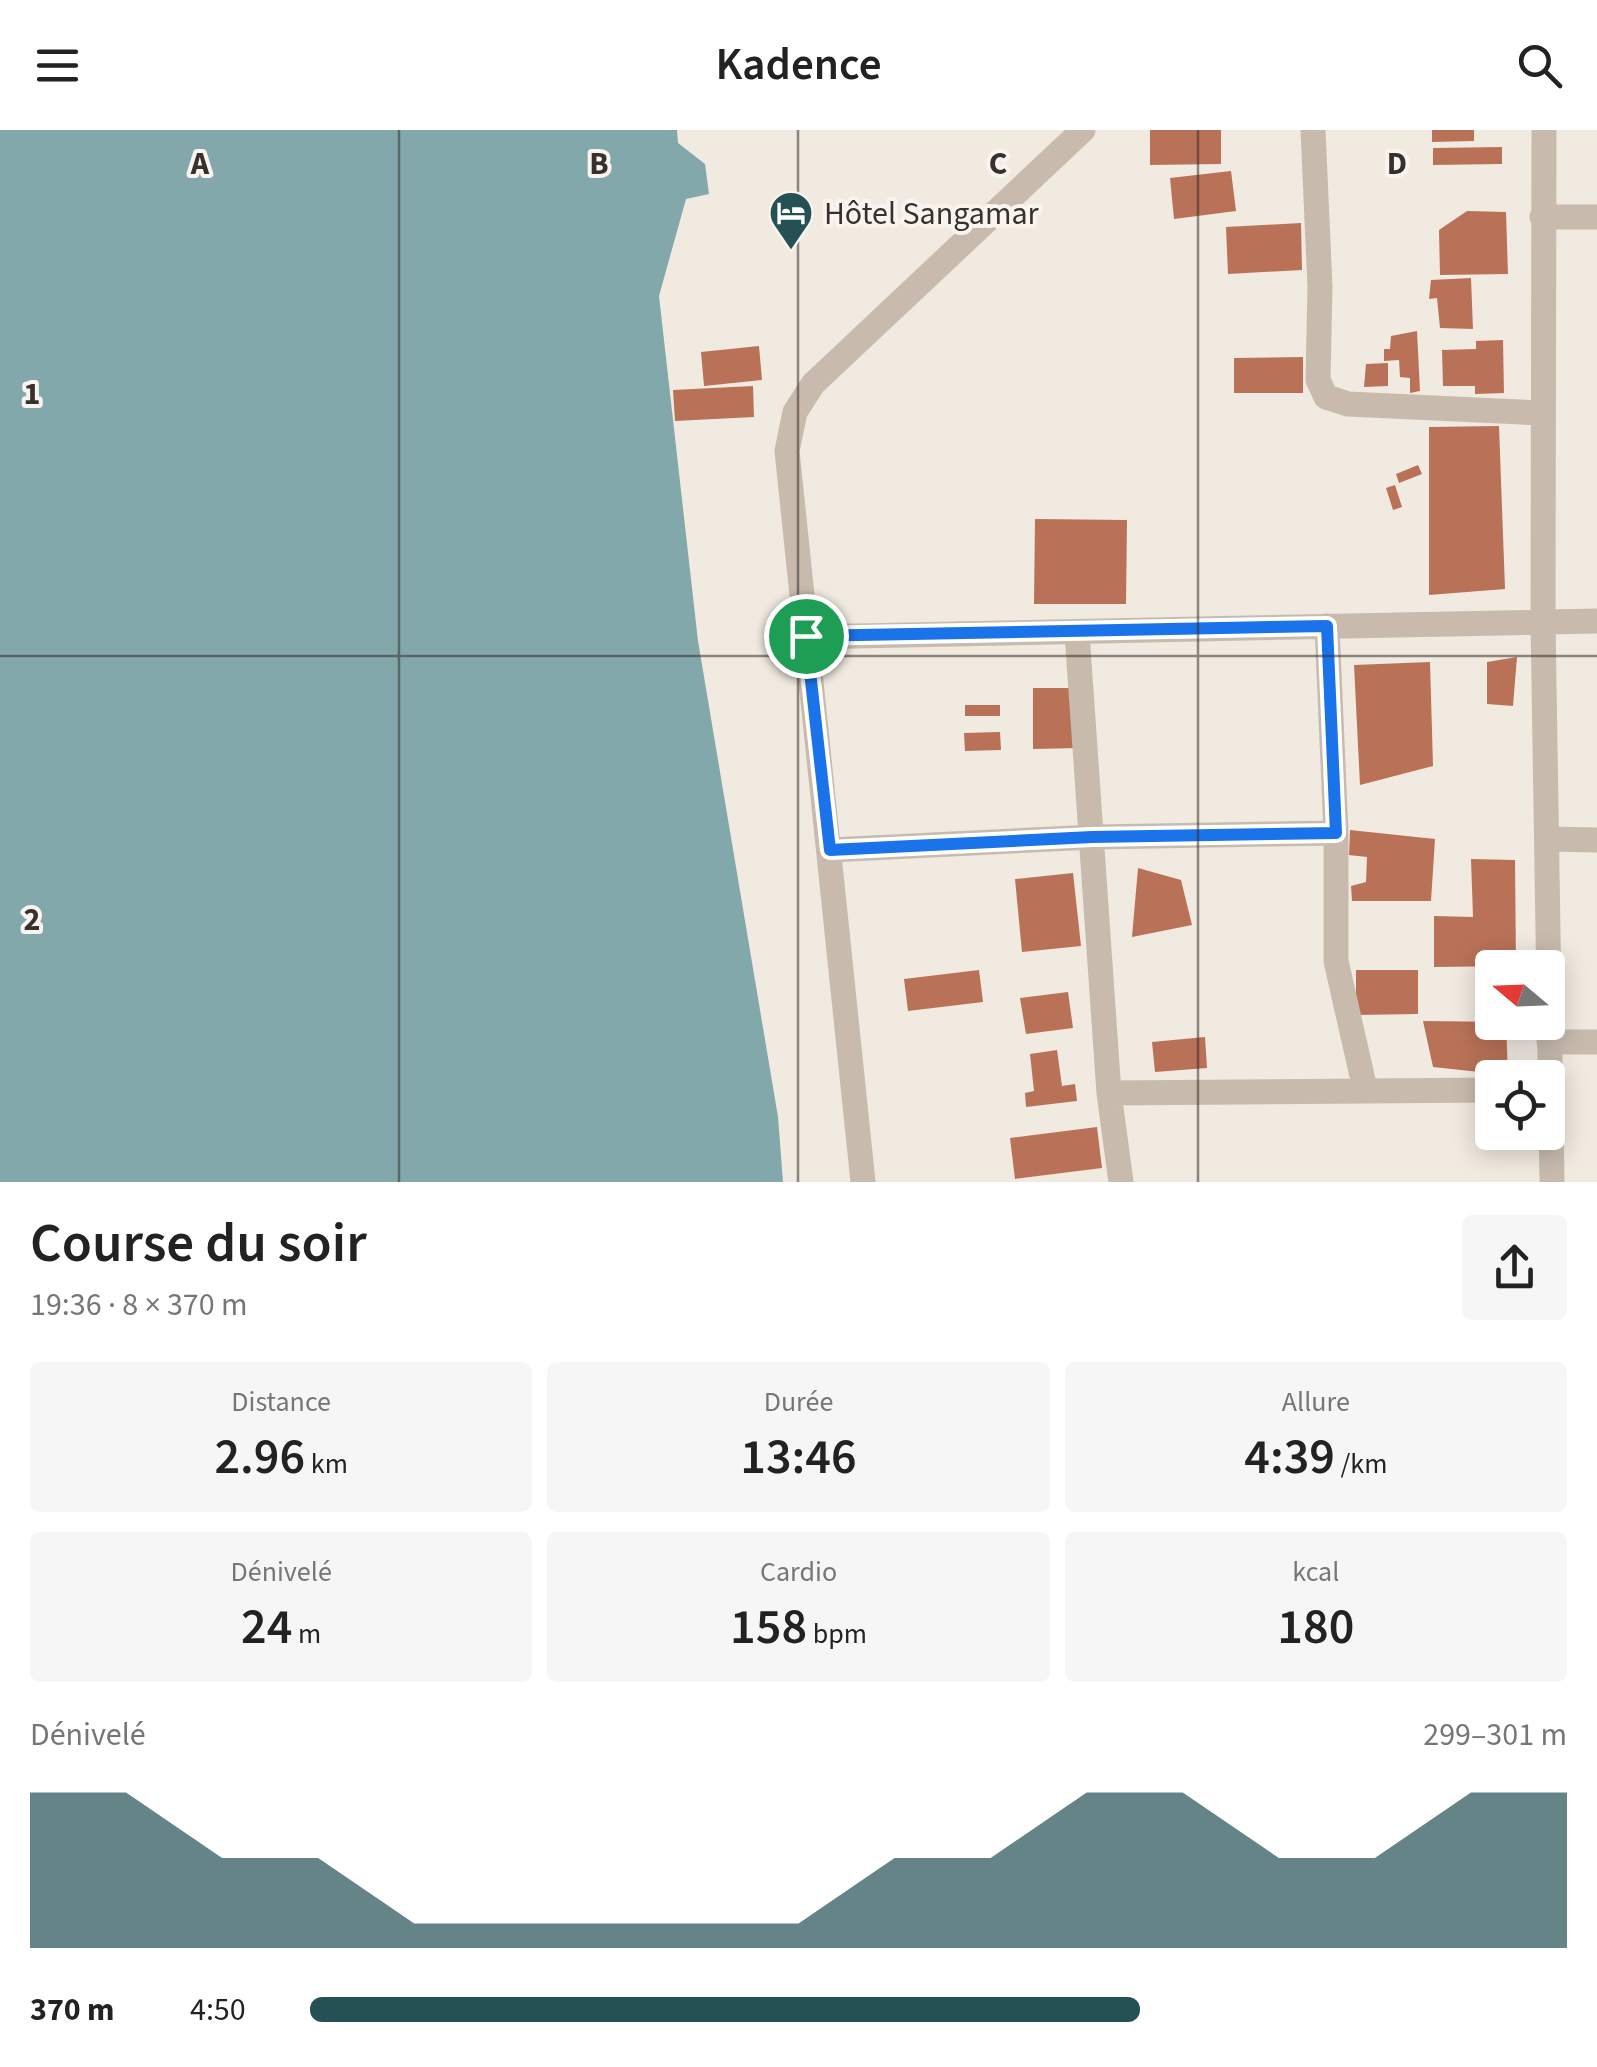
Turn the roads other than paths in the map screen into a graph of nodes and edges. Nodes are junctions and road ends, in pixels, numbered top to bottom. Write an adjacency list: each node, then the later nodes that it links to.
1 (1083, 130): 11 (street)
2 (1314, 130): 6 (street)
3 (1544, 130): 4 (street)
4 (1542, 217): 5 (street); 6 (street)
5 (1597, 217)
6 (1542, 412): 7 (street)
7 (1543, 620): 8 (street); 9 (street); 14 (street)
8 (1597, 621)
9 (1327, 626): 10 (street); 12 (street)
10 (1078, 633): 11 (street); 13 (street)
11 (806, 636): 16 (street)
12 (1336, 833): 13 (street); 20 (street)
13 (1092, 837): 16 (street); 22 (street)
14 (1548, 839): 15 (street); 17 (street)
15 (1597, 840)
16 (830, 850): 24 (street)
17 (1550, 1042): 18 (street); 19 (street)
18 (1597, 1042)
19 (1550, 1060)
20 (1365, 1089): 21 (street); 22 (street)
21 (1475, 1090)
22 (1109, 1092): 25 (street)
23 (1551, 1150): 26 (street)
24 (863, 1182)
25 (1121, 1182)
26 (1552, 1182)

